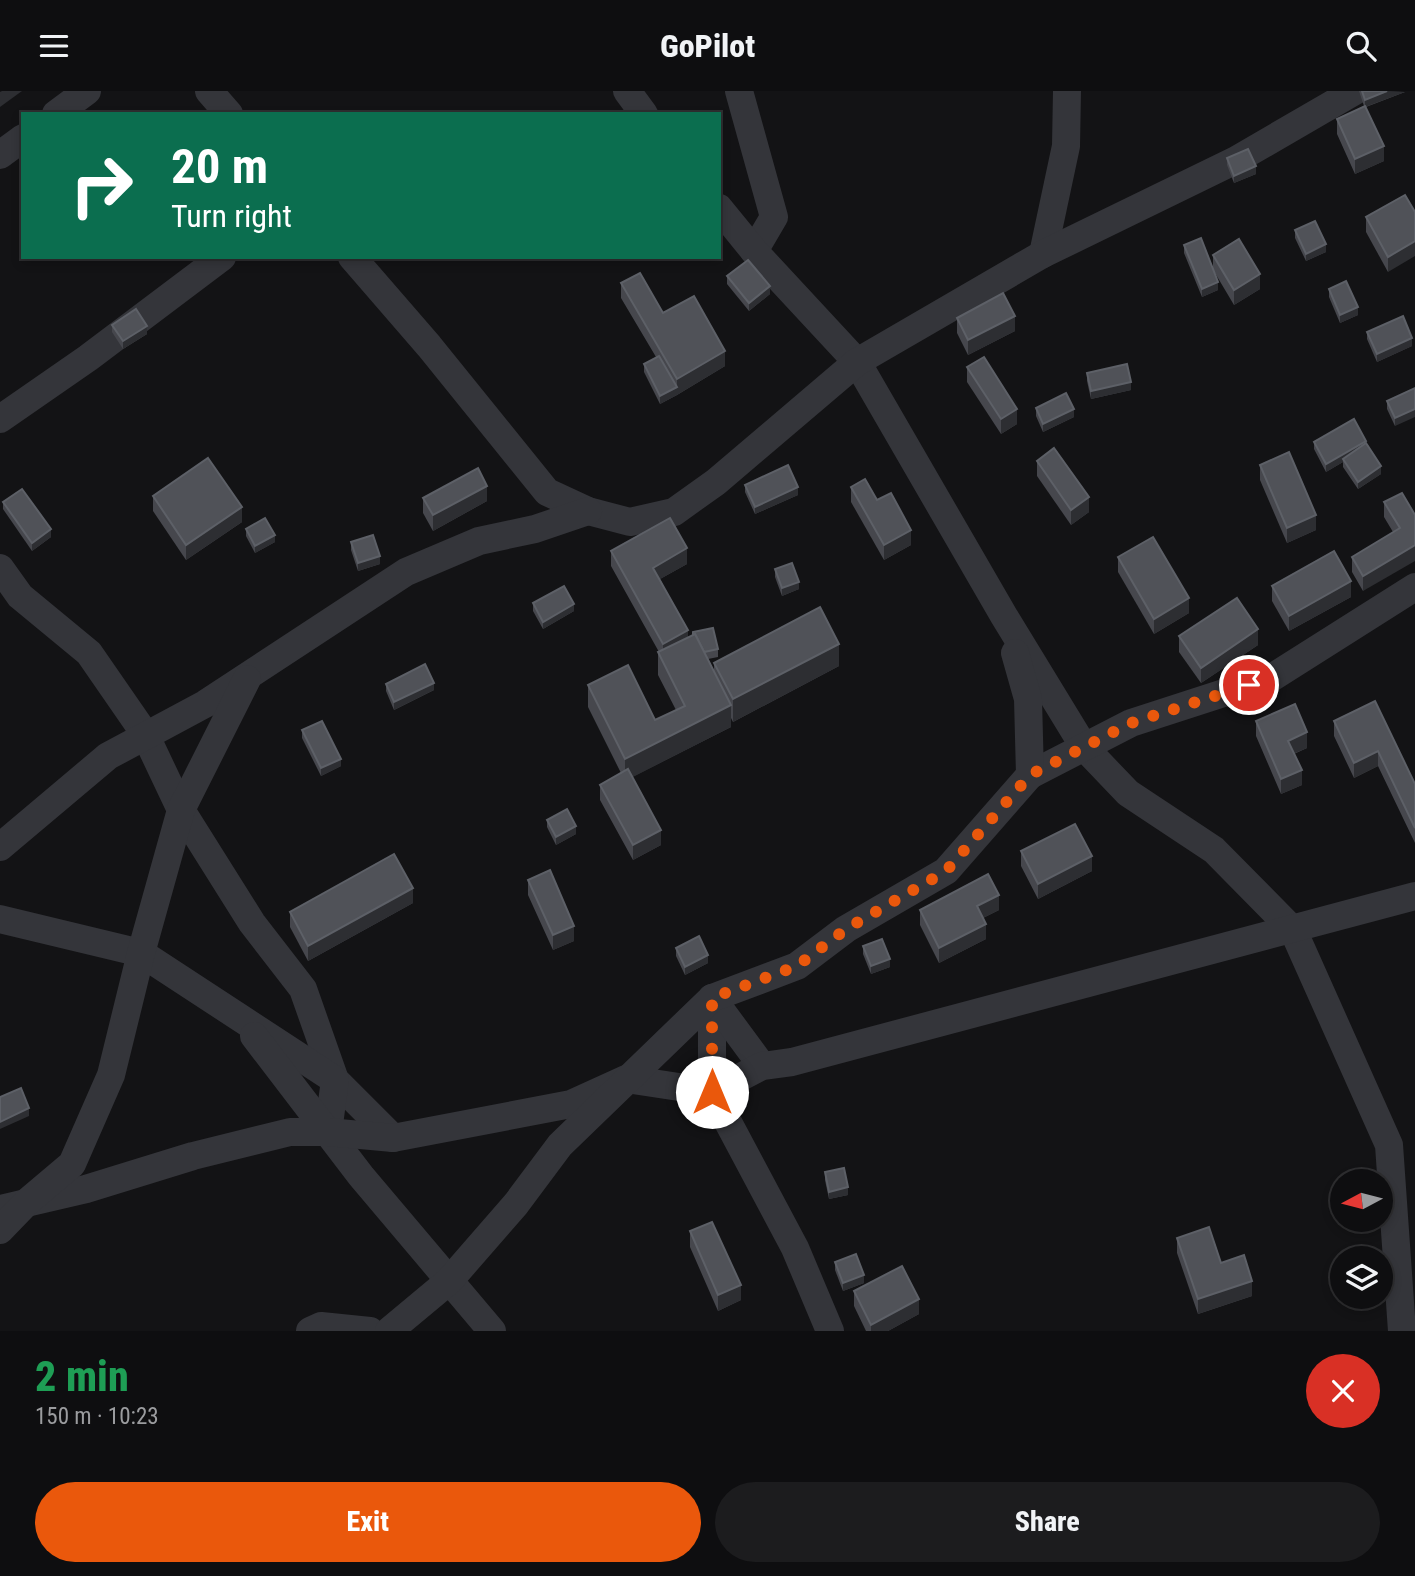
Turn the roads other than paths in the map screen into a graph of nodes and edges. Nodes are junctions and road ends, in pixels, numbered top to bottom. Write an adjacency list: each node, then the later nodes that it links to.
1 (87, 91): 7 (street)
2 (209, 91): 8 (street)
3 (627, 91): 9 (street)
4 (739, 91): 13 (street)
5 (1067, 91): 14 (street)
6 (1354, 91): 14 (street)
7 (59, 112)
8 (227, 112)
9 (643, 112)
10 (21, 139): 11 (street)
11 (0, 155)
12 (721, 210): 13 (street)
13 (754, 251): 17 (street)
14 (1044, 254): 17 (street)
15 (219, 259): 18 (street)
16 (354, 259): 19 (street)
17 (857, 362): 19 (street); 23 (street)
18 (0, 419)
19 (588, 511): 24 (street)
20 (0, 568): 22 (street)
21 (1415, 587): 26 (street)
22 (10, 595): 25 (street)
23 (1004, 616): 26 (street); 27 (street)
24 (247, 679): 25 (street); 28 (street)
25 (145, 734): 28 (street); 29 (street)
26 (1084, 747): 27 (street); 32 (street)
27 (1030, 775): 34 (street)
28 (181, 810): 33 (street); 38 (street)
29 (0, 847)
30 (1415, 896): 32 (street)
31 (0, 919): 33 (street)
32 (1293, 930): 36 (street); 51 (street)
33 (141, 953): 35 (street); 42 (street)
34 (712, 998): 36 (street); 37 (street); 39 (street)
35 (239, 1017): 38 (street); 40 (street)
36 (762, 1066): 39 (street)
37 (625, 1079): 39 (street); 41 (street); 45 (street)
38 (335, 1080): 40 (street); 41 (street)
39 (712, 1092): 50 (street)
40 (328, 1132): 41 (street); 42 (street); 45 (street)
41 (393, 1138)
42 (27, 1202): 43 (street); 44 (street)
43 (0, 1209)
44 (0, 1230)
45 (449, 1282): 48 (street); 49 (street)
46 (310, 1331): 47 (street)
47 (370, 1331)
48 (389, 1331)
49 (492, 1331)
50 (830, 1331)
51 (1402, 1331)

